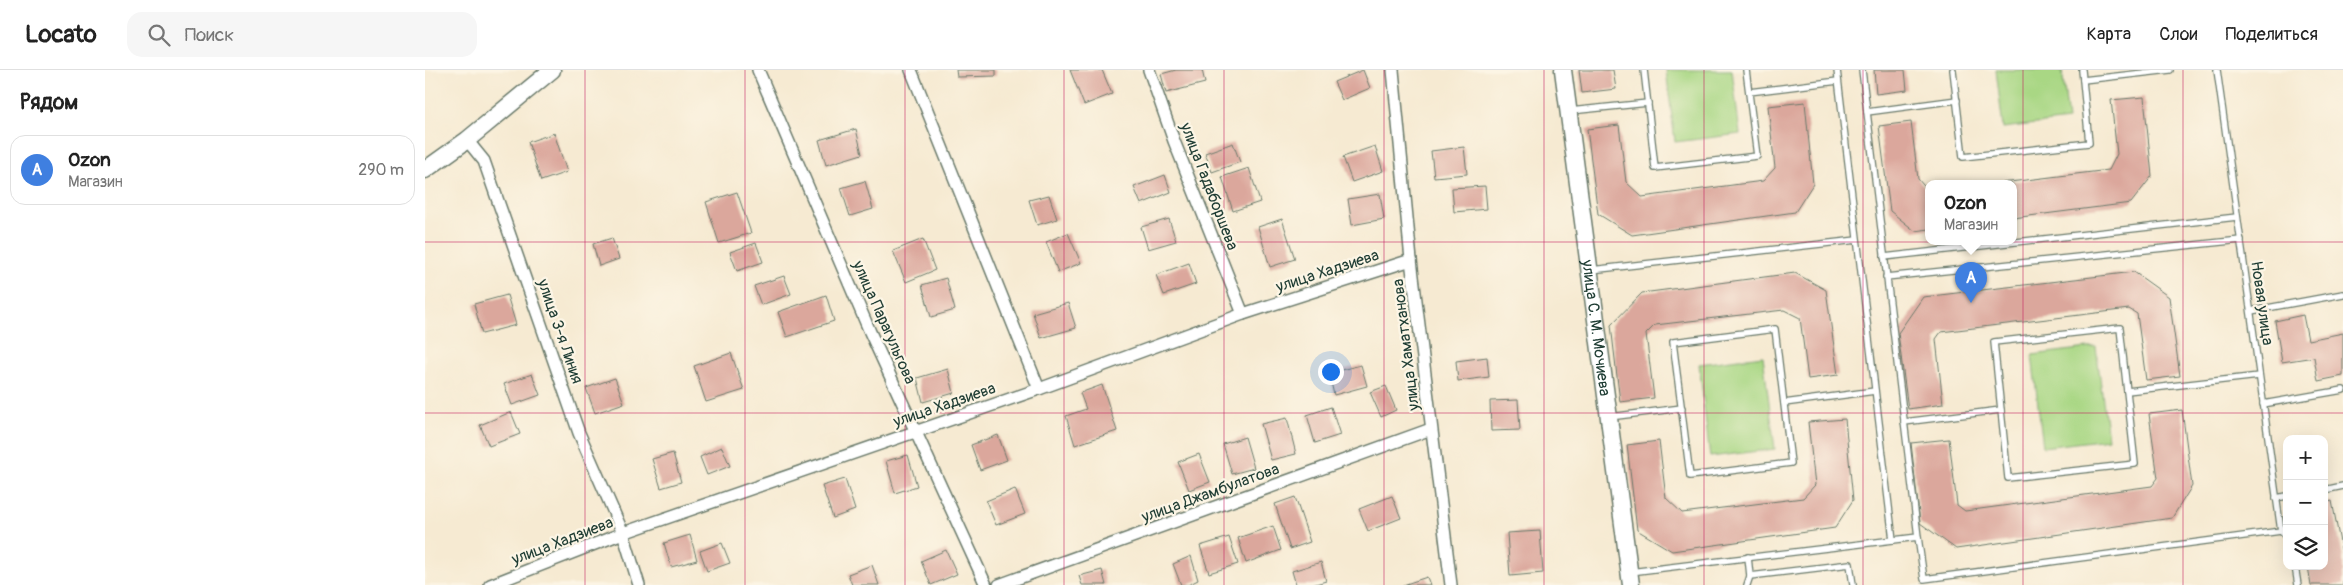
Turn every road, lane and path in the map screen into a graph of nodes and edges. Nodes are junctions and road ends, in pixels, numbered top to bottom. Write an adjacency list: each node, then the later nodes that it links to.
1 (552, 70): 22 (street)
2 (758, 70): 48 (street, улица Парагульгова)
3 (911, 70): 37 (street)
4 (1149, 70): 35 (street, улица Гадаборшева)
5 (1393, 70): 30 (street, улица Хаматханова)
6 (1563, 70): 20 (street, улица С. М. Мочиева)
7 (1644, 70): 19 (lane)
8 (1747, 70): 17 (lane)
9 (1837, 70): 16 (lane)
10 (1862, 70): 21 (lane)
11 (1953, 70): 18 (lane)
12 (2082, 70): 15 (lane)
13 (2170, 70): 15 (lane)
14 (2217, 70): 24 (lane, Новая улица)
15 (2083, 80): 18 (lane)
16 (1838, 81): 17 (lane); 25 (lane)
17 (1749, 92): 19 (lane)
18 (1957, 100): 21 (lane)
19 (1648, 103): 20 (lane)
20 (1568, 112): 31 (street, улица С. М. Мочиева)
21 (1867, 112): 29 (lane)
22 (467, 140): 23 (street); 54 (street, улица 3-я Линия)
23 (425, 170)
24 (2237, 217): 26 (lane, Новая улица); 27 (lane)
25 (1857, 240): 31 (lane); 39 (lane)
26 (2241, 240): 32 (lane); 34 (lane, Новая улица)
27 (2017, 242)
28 (1990, 245): 29 (lane)
29 (1884, 257): 32 (lane)
30 (1411, 260): 35 (street, улица Хадзиева); 47 (street, улица Хаматханова)
31 (1589, 270): 45 (street, улица С. М. Мочиева)
32 (1886, 277): 46 (lane)
33 (2343, 294): 34 (lane)
34 (2251, 311): 36 (lane, Новая улица)
35 (1243, 314): 37 (street, улица Хадзиева)
36 (2259, 376): 40 (lane); 42 (lane, Новая улица)
37 (1039, 389): 48 (street, улица Хадзиева)
38 (2343, 390): 42 (lane)
39 (1875, 391): 41 (lane); 57 (lane)
40 (2127, 391): 44 (lane); 44 (lane)
41 (1784, 404): 43 (lane); 43 (lane)
42 (2263, 404): 52 (lane, Новая улица)
43 (1681, 408): 45 (lane)
44 (2001, 410): 46 (lane)
45 (1609, 417): 61 (street, улица С. М. Мочиева)
46 (1904, 422): 56 (lane)
47 (1431, 429): 66 (street, улица Джамбулатова); 67 (street, улица Хаматханова)
48 (916, 432): 54 (street, улица Хадзиева); 65 (street, улица Парагульгова)
49 (2343, 486): 50 (lane)
50 (2328, 489)
51 (2283, 497): 52 (lane)
52 (2276, 498): 53 (lane, Новая улица)
53 (2281, 531): 55 (lane); 62 (lane)
54 (623, 533): 63 (street, улица Хадзиева); 64 (street, улица 3-я Линия)
55 (2283, 533)
56 (1919, 537): 57 (lane); 62 (lane)
57 (1893, 540): 58 (lane)
58 (1748, 558): 60 (lane); 61 (lane)
59 (2296, 570): 70 (lane)
60 (1750, 576): 68 (lane); 69 (lane)
61 (1630, 578)
62 (1924, 582)
63 (489, 585)
64 (639, 585)
65 (985, 585)
66 (999, 585)
67 (1451, 585)
68 (1747, 585)
69 (1853, 585)
70 (2298, 585)

